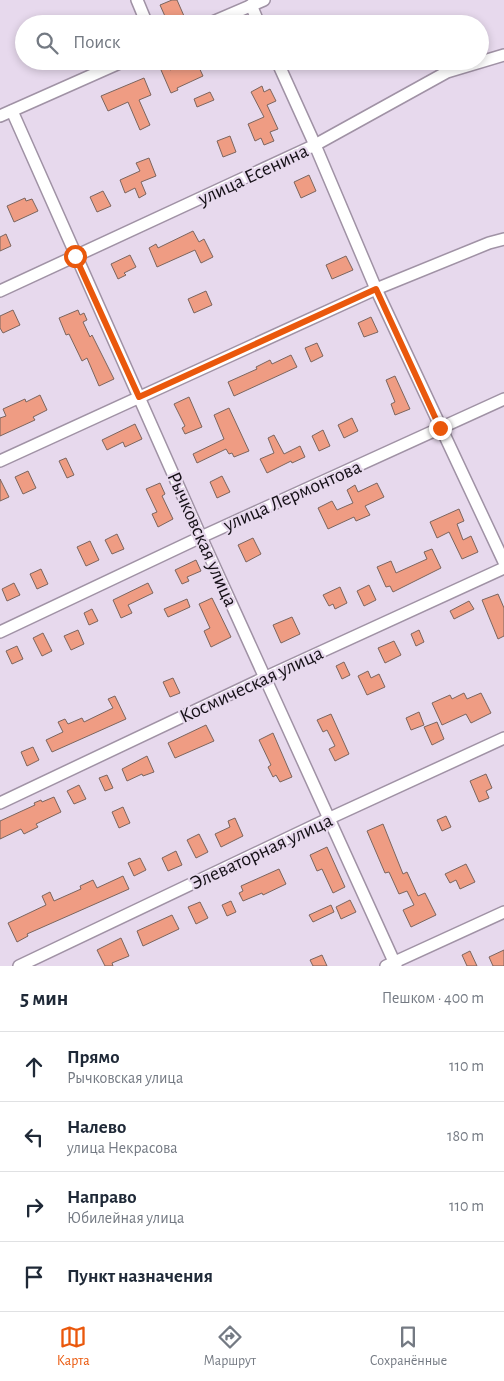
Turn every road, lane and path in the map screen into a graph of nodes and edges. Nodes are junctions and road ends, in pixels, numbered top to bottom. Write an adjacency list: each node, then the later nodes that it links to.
1 (137, 0): 4 (street)
2 (264, 0): 3 (street)
3 (251, 2): 5 (street); 6 (street)
4 (143, 15)
5 (226, 15)
6 (256, 15)
7 (504, 54): 8 (street, улица Есенина)
8 (489, 59)
9 (104, 70): 12 (street)
10 (280, 70): 14 (street)
11 (453, 70): 14 (street, улица Есенина)
12 (12, 111): 13 (street); 16 (street, Рычковская улица)
13 (0, 116)
14 (315, 145): 16 (street, улица Есенина); 17 (street)
15 (504, 239): 17 (street)
16 (75, 256): 18 (street, улица Есенина); 19 (street, Рычковская улица)
17 (376, 289): 19 (street); 21 (street)
18 (0, 291)
19 (139, 397): 22 (street); 23 (street, Рычковская улица)
20 (504, 399): 21 (street, улица Лермонтова)
21 (440, 428): 23 (street, улица Лермонтова); 24 (street)
22 (0, 461)
23 (201, 537): 26 (street, улица Лермонтова); 27 (street, Рычковская улица)
24 (504, 562)
25 (504, 568): 27 (street, Космическая улица)
26 (0, 632)
27 (266, 677): 29 (street, Космическая улица); 30 (street, Рычковская улица)
28 (504, 738): 30 (street, Элеваторная улица)
29 (0, 803)
30 (330, 818): 32 (street, Рычковская улица); 33 (street, Элеваторная улица)
31 (504, 912): 32 (street)
32 (392, 965)
33 (20, 966)

